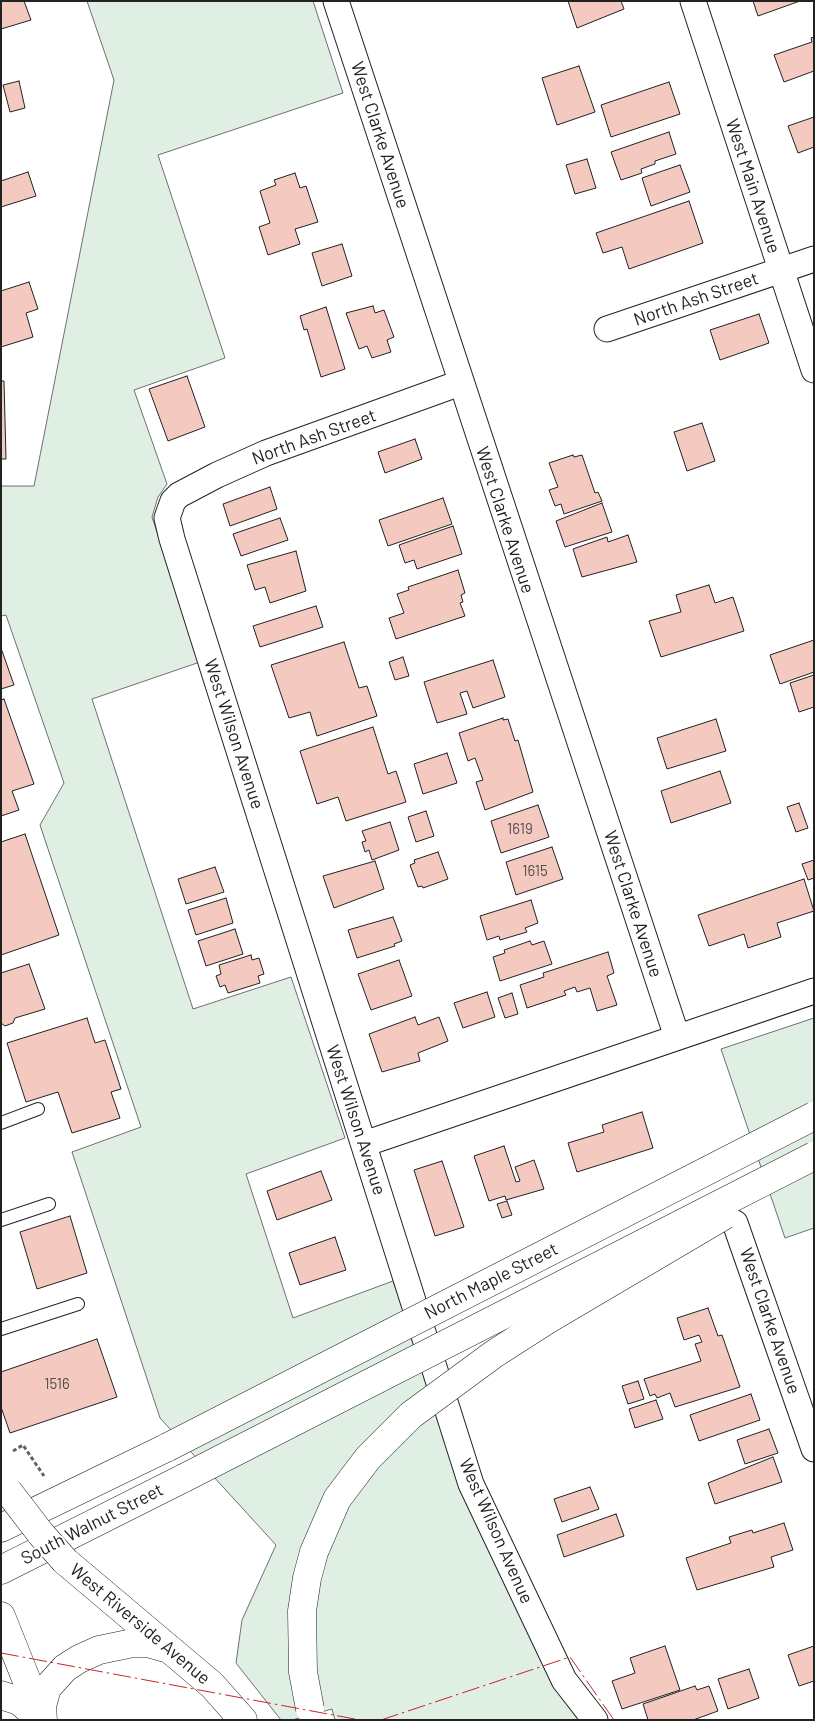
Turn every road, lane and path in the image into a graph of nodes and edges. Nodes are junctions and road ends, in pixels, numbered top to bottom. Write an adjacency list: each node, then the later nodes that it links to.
1 (336, 1): 7 (street, West Clarke Avenue)
2 (693, 1): 4 (street, West Main Avenue)
3 (814, 259): 4 (street, North Ash Street)
4 (781, 270): 5 (street, North Ash Street); 6 (street, West Main Avenue)
5 (607, 329)
6 (814, 370)
7 (460, 383): 8 (street, North Ash Street); 10 (street, West Clarke Avenue)
8 (173, 501): 14 (street, West Wilson Avenue)
9 (814, 991): 10 (street)
10 (677, 1037): 14 (street)
11 (38, 1110): 13 (lane)
12 (814, 1116): 27 (main road, North Maple Street, bridge)
13 (1, 1122)
14 (364, 1144): 35 (street, West Wilson Avenue)
15 (814, 1156): 24 (main road, North Maple Street, bridge)
16 (814, 1164): 32 (main road, bridge)
17 (49, 1204): 18 (lane)
18 (1, 1220)
19 (735, 1223): 22 (street, West Clarke Avenue)
20 (78, 1304): 21 (lane)
21 (1, 1330)
22 (814, 1449)
23 (13, 1451): 25 (path)
24 (184, 1478): 28 (main road, South Walnut Street)
25 (47, 1481)
26 (5, 1485): 30 (main road, West Riverside Avenue, bridge)
27 (1, 1528)
28 (1, 1570)
29 (1, 1616): 33 (main road)
30 (170, 1650): 33 (main road); 34 (main road, West Riverside Avenue)
31 (1, 1696): 33 (main road)
32 (312, 1714)
33 (42, 1720)
34 (243, 1720)
35 (595, 1720)

